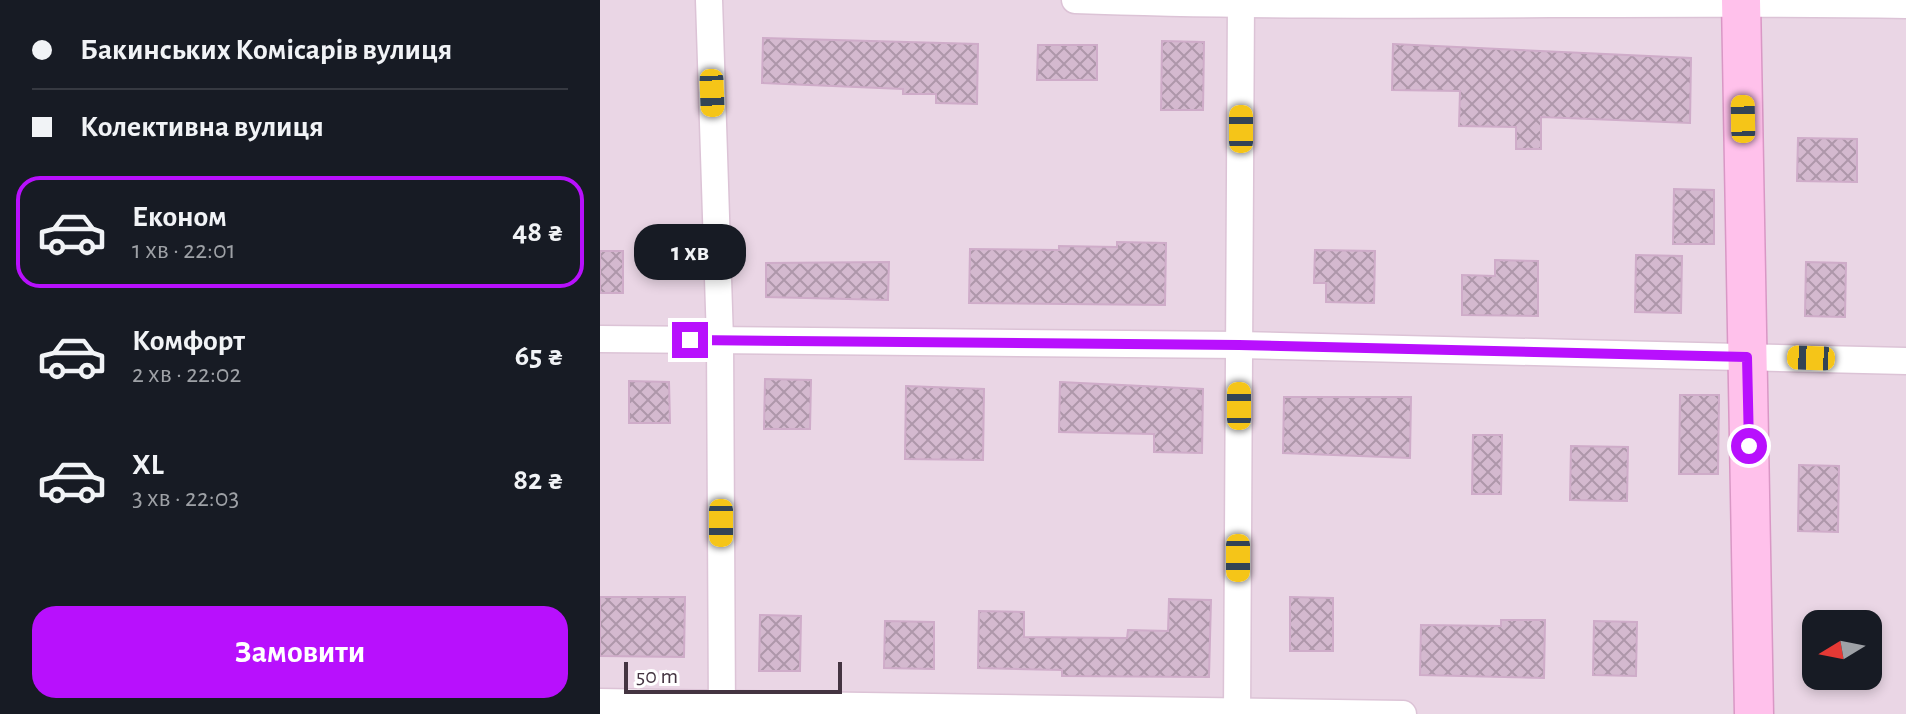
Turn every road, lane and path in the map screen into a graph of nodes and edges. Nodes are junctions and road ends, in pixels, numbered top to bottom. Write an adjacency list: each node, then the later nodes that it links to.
1 (709, 0): 7 (street)
2 (1075, 0): 4 (street)
3 (1741, 0): 4 (street); 5 (street); 9 (street)
4 (1241, 3): 8 (street)
5 (1906, 5)
6 (600, 339): 7 (street)
7 (720, 340): 8 (street); 12 (street)
8 (1239, 345): 9 (street); 13 (street)
9 (1747, 357): 10 (street); 15 (street)
10 (1906, 361)
11 (600, 702): 12 (street)
12 (722, 710): 13 (street)
13 (1237, 712): 14 (street)
14 (1403, 714)
15 (1754, 714)

